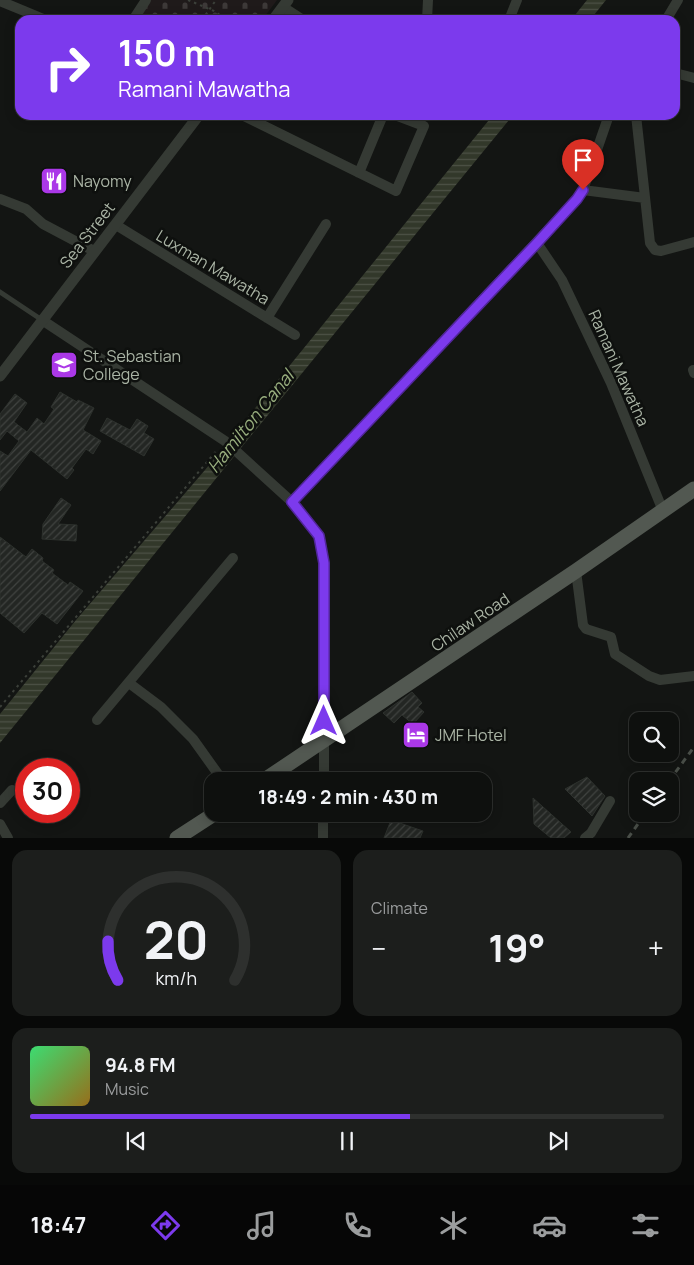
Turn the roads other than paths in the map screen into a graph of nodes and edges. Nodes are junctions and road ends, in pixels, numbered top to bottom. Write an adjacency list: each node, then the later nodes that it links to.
1 (146, 0): 8 (street)
2 (428, 0): 11 (street)
3 (678, 0): 13 (street)
4 (0, 1): 7 (street)
5 (518, 1): 12 (street)
6 (285, 4): 9 (street); 10 (street)
7 (34, 15)
8 (137, 15)
9 (277, 15)
10 (297, 15)
11 (426, 15)
12 (511, 15)
13 (669, 15)
14 (680, 74): 15 (street)
15 (694, 78)
16 (195, 120): 27 (street, Sea Street)
17 (252, 120): 22 (street)
18 (381, 120): 22 (street)
19 (408, 120): 22 (street)
20 (607, 120): 23 (street)
21 (637, 120): 24 (street)
22 (359, 173)
23 (583, 190): 24 (street); 29 (street)
24 (645, 198): 28 (street)
25 (0, 199): 30 (street)
26 (326, 224): 32 (street)
27 (116, 225): 30 (street, Sea Street); 32 (street, Luxman Mawatha)
28 (694, 242)
29 (537, 243): 37 (street); 38 (street, Ramani Mawatha)
30 (94, 251): 33 (street, Sea Street)
31 (0, 292): 33 (lane)
32 (267, 318): 34 (street, Luxman Mawatha)
33 (42, 320): 35 (street, Sea Street); 37 (street)
34 (295, 334)
35 (0, 376)
36 (694, 489): 38 (main road, Chilaw Road)
37 (292, 502): 44 (street)
38 (663, 511): 40 (main road, Chilaw Road)
39 (233, 558): 42 (street)
40 (576, 572): 41 (street); 44 (main road, Chilaw Road)
41 (694, 676)
42 (129, 683): 43 (street); 45 (street)
43 (97, 720)
44 (324, 740): 46 (main road, Chilaw Road); 47 (street)
45 (217, 772)
46 (276, 772)
47 (324, 772)
48 (12, 790): 50 (street)
49 (610, 801): 57 (street)
50 (0, 803)
51 (204, 820): 55 (main road)
52 (323, 822): 56 (street)
53 (0, 824): 54 (street)
54 (8, 838)
55 (177, 838)
56 (323, 838)
57 (585, 838)

